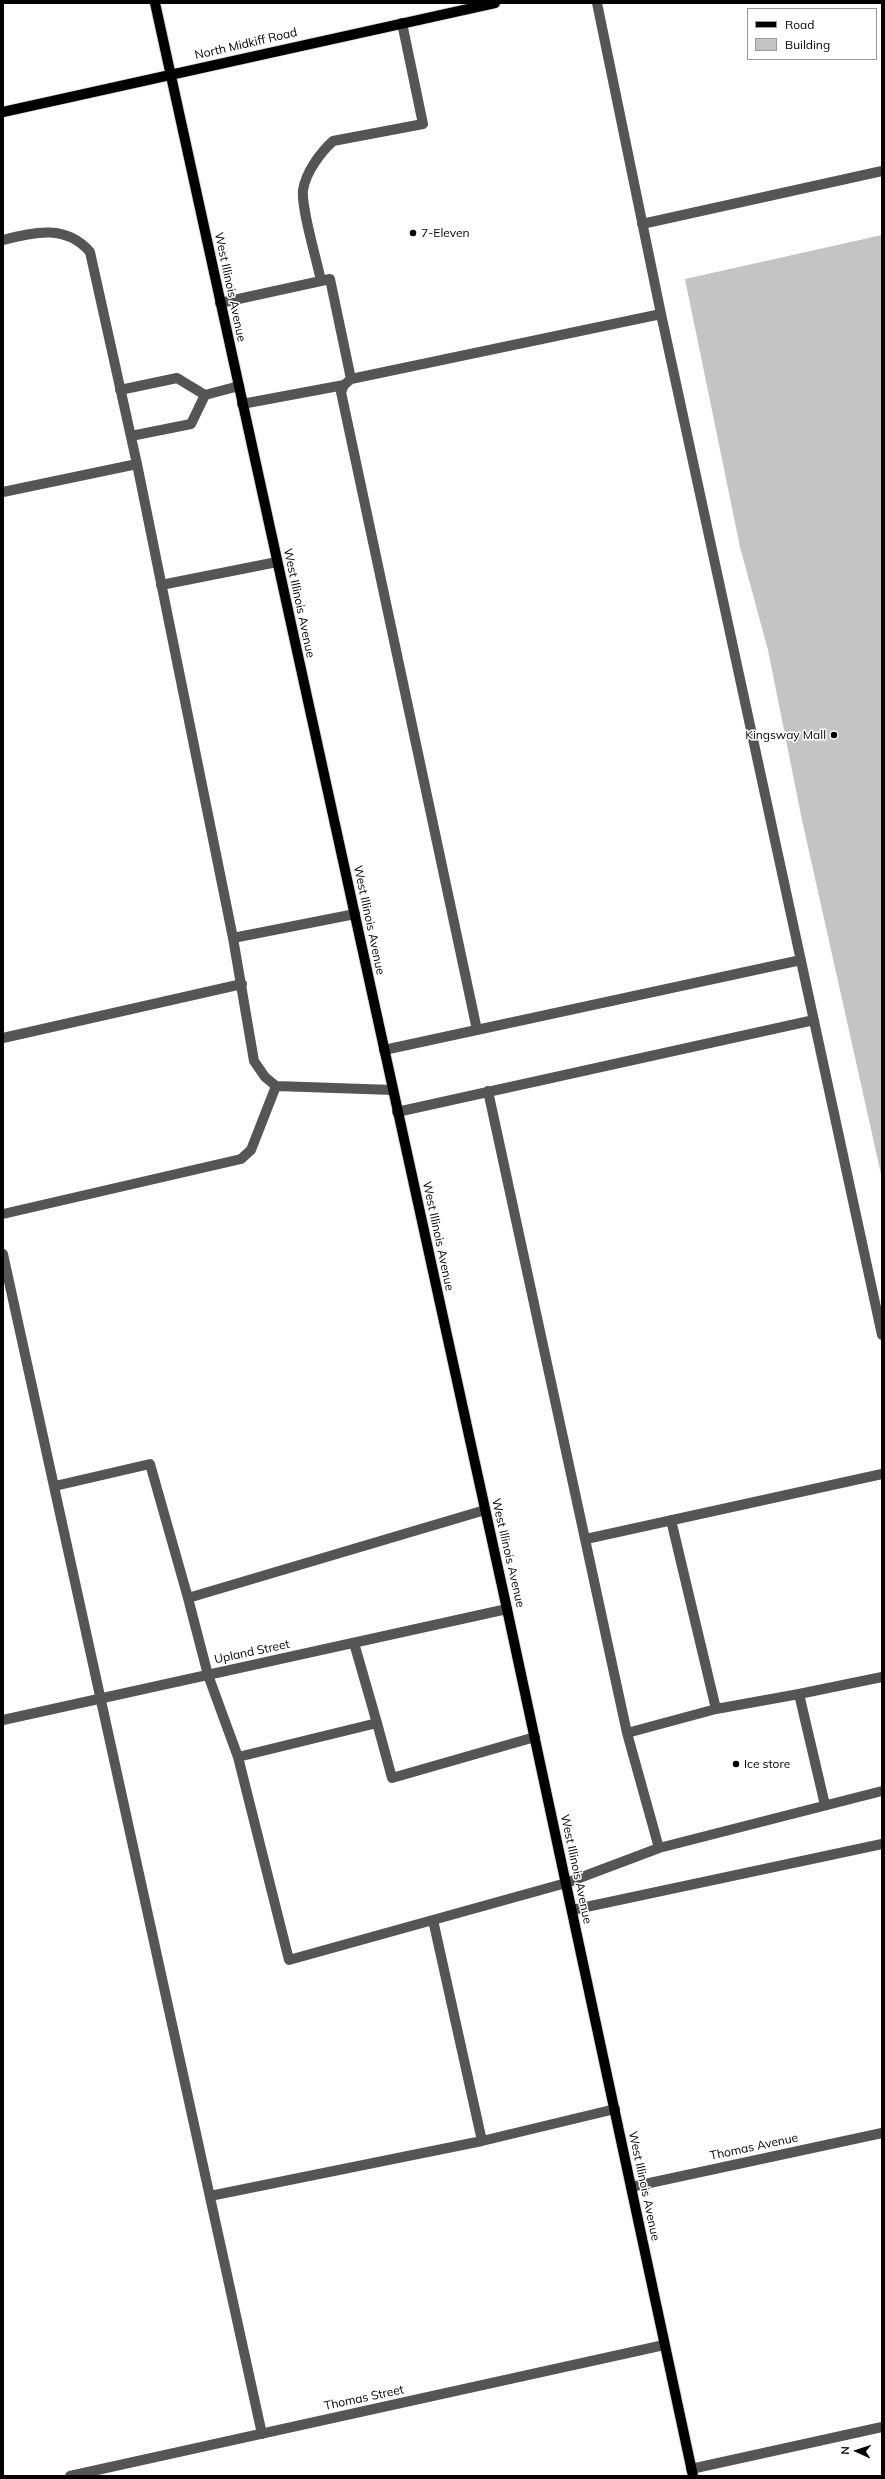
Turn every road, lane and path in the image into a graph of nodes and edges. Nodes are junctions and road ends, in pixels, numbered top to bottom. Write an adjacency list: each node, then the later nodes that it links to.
1 (155, 3): 5 (main road, West Illinois Avenue)
2 (495, 3): 4 (main road, North Midkiff Road)
3 (596, 3): 8 (street)
4 (402, 23): 5 (main road, North Midkiff Road); 10 (street)
5 (170, 74): 6 (main road, North Midkiff Road); 11 (main road, West Illinois Avenue)
6 (3, 112)
7 (882, 171): 8 (street)
8 (642, 224): 12 (street)
9 (3, 240): 15 (street)
10 (322, 281): 11 (street); 13 (street)
11 (220, 303): 14 (main road, West Illinois Avenue)
12 (661, 314): 13 (street); 25 (street)
13 (348, 382): 17 (street); 28 (street)
14 (239, 386): 16 (street); 17 (main road, West Illinois Avenue)
15 (120, 390): 16 (street); 18 (street)
16 (205, 395): 18 (street)
17 (242, 404): 21 (main road, West Illinois Avenue)
18 (131, 436): 19 (street)
19 (137, 464): 20 (street); 22 (street)
20 (3, 492)
21 (277, 562): 22 (street); 23 (main road, West Illinois Avenue)
22 (161, 585): 24 (street)
23 (355, 914): 24 (street); 30 (main road, West Illinois Avenue)
24 (233, 938): 26 (street)
25 (801, 960): 27 (street); 28 (street)
26 (242, 984): 29 (street); 31 (street)
27 (814, 1020): 33 (street); 37 (street)
28 (477, 1030): 30 (street)
29 (3, 1038)
30 (384, 1050): 32 (main road, West Illinois Avenue)
31 (276, 1086): 32 (street); 35 (street)
32 (393, 1090): 34 (main road, West Illinois Avenue)
33 (488, 1091): 34 (street); 42 (street)
34 (398, 1112): 40 (main road, West Illinois Avenue)
35 (3, 1214)
36 (3, 1254): 39 (street)
37 (882, 1335)
38 (882, 1474): 41 (street)
39 (55, 1486): 43 (street); 49 (street)
40 (485, 1510): 43 (street); 44 (main road, West Illinois Avenue)
41 (671, 1520): 42 (street); 50 (street)
42 (586, 1539): 53 (street)
43 (188, 1598): 46 (street)
44 (507, 1609): 45 (street, Upland Street); 54 (main road, West Illinois Avenue)
45 (354, 1643): 46 (street, Upland Street); 52 (street)
46 (208, 1675): 49 (street, Upland Street); 55 (street)
47 (882, 1676): 48 (street)
48 (799, 1694): 50 (street); 57 (street)
49 (102, 1699): 51 (street, Upland Street); 67 (street)
50 (716, 1709): 53 (street)
51 (3, 1720)
52 (377, 1723): 54 (street); 55 (street)
53 (627, 1733): 59 (street)
54 (535, 1738): 60 (main road, West Illinois Avenue)
55 (238, 1758): 62 (street)
56 (882, 1791): 57 (street)
57 (825, 1805): 59 (street)
58 (882, 1844): 61 (street)
59 (658, 1848): 60 (street)
60 (566, 1883): 61 (main road, West Illinois Avenue); 62 (street)
61 (572, 1910): 63 (main road, West Illinois Avenue)
62 (433, 1920): 65 (street)
63 (614, 2109): 65 (street); 66 (main road, West Illinois Avenue)
64 (882, 2133): 66 (street, Thomas Avenue)
65 (482, 2141): 67 (street)
66 (631, 2187): 68 (main road, West Illinois Avenue)
67 (210, 2196): 70 (street)
68 (664, 2345): 70 (street, Thomas Street); 72 (main road, West Illinois Avenue)
69 (882, 2427): 72 (street)
70 (262, 2434): 71 (street, Thomas Street)
71 (94, 2473): 73 (street, Thomas Street)
72 (692, 2473)
73 (70, 2476)

